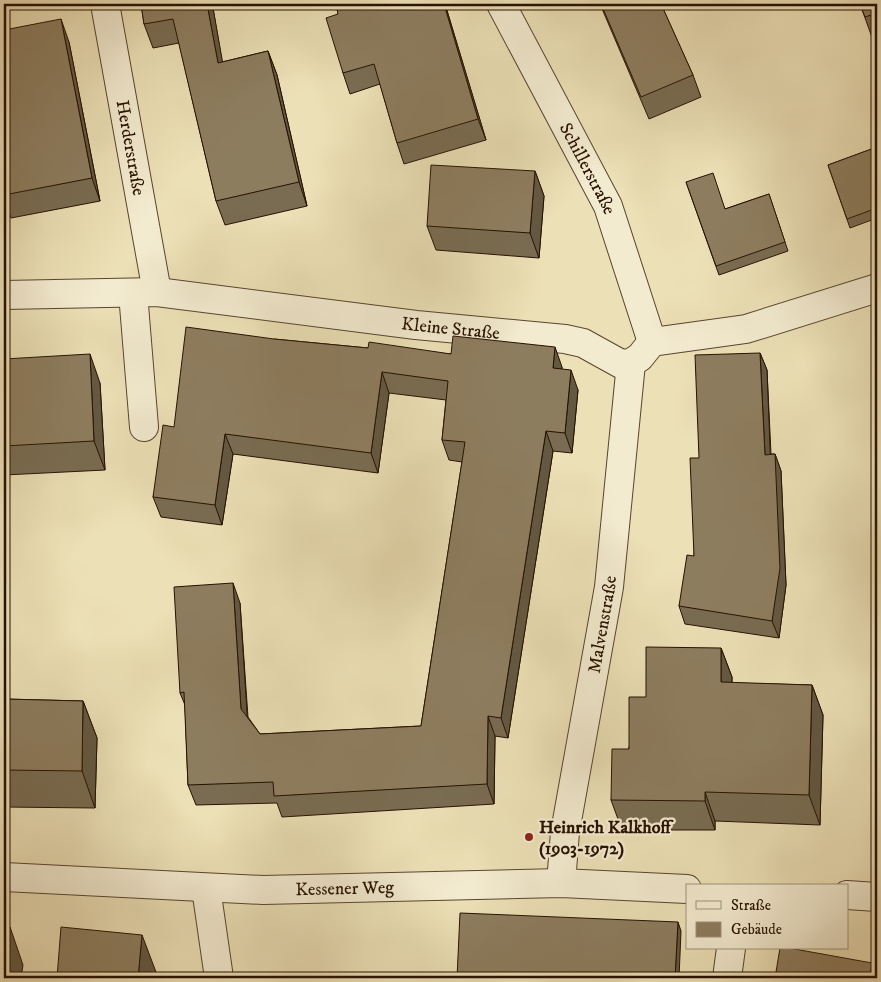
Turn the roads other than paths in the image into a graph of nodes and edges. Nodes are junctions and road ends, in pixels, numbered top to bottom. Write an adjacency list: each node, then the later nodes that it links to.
1 (105, 4): 4 (street, Herderstraße)
2 (501, 4): 6 (street, Schillerstraße)
3 (877, 288): 6 (street)
4 (145, 292): 5 (street, Kleine Straße); 7 (street, Kleine Straße); 8 (street, Herderstraße)
5 (4, 295)
6 (652, 342): 7 (street)
7 (631, 362): 10 (street, Malvenstraße)
8 (144, 427)
9 (4, 877): 11 (street, Kessener Weg)
10 (561, 883): 11 (street, Kessener Weg); 12 (street, Kessener Weg)
11 (206, 888): 16 (street)
12 (686, 889)
13 (848, 895): 14 (street)
14 (877, 897)
15 (731, 950): 17 (street)
16 (219, 978)
17 (727, 978)

